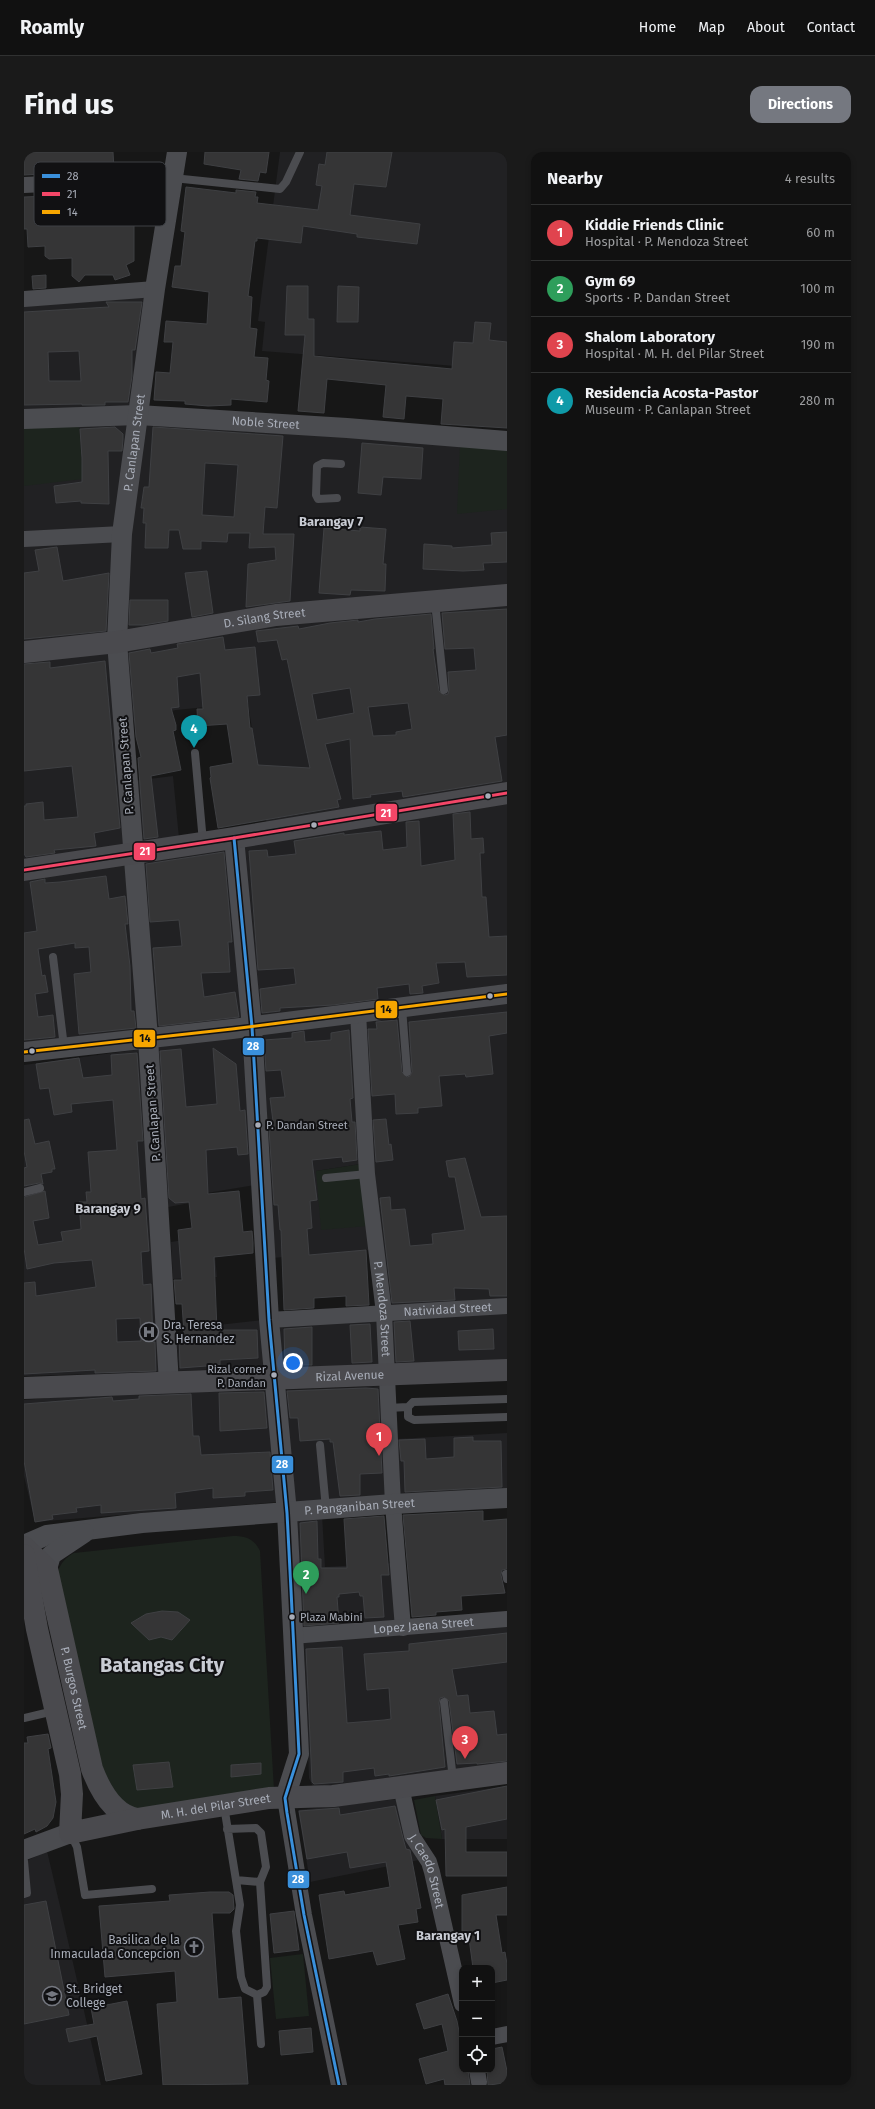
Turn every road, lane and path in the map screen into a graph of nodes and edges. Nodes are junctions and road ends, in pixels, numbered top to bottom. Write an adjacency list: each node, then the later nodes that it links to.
1 (177, 152): 4 (street, P. Canlapan Street)
2 (300, 152): 4 (lane)
3 (166, 178): 4 (street)
4 (173, 178): 7 (street, P. Canlapan Street)
5 (24, 185): 6 (street)
6 (34, 185)
7 (166, 221)
8 (165, 226): 9 (street, P. Canlapan Street)
9 (155, 289): 10 (street); 11 (street, P. Canlapan Street)
10 (24, 299)
11 (138, 415): 12 (street, Noble Street); 13 (street, Noble Street); 16 (street, P. Canlapan Street)
12 (24, 419)
13 (507, 442)
14 (341, 464): 15 (lane)
15 (337, 498)
16 (122, 534): 17 (street); 20 (street, P. Canlapan Street)
17 (24, 539)
18 (507, 595): 19 (main road, D. Silang Street)
19 (435, 601): 20 (main road, D. Silang Street); 22 (lane)
20 (117, 642): 21 (main road, D. Silang Street); 27 (street, P. Canlapan Street)
21 (24, 652)
22 (444, 690)
23 (195, 753): 26 (lane)
24 (507, 792): 25 (main road)
25 (234, 838): 26 (main road); 33 (street)
26 (203, 843): 27 (main road)
27 (133, 852): 28 (main road); 34 (street, P. Canlapan Street)
28 (24, 870)
29 (53, 957): 35 (lane)
30 (507, 994): 31 (street)
31 (402, 1008): 32 (street); 37 (lane)
32 (358, 1013): 33 (street); 38 (street, P. Mendoza Street)
33 (252, 1027): 34 (street); 44 (street)
34 (148, 1038): 35 (street); 48 (street, P. Canlapan Street)
35 (64, 1047): 36 (street)
36 (24, 1052)
37 (407, 1072)
38 (367, 1174): 39 (lane); 43 (street, P. Mendoza Street)
39 (326, 1178)
40 (40, 1188): 41 (lane)
41 (24, 1192)
42 (507, 1306): 43 (street, Natividad Street)
43 (384, 1313): 44 (street, Natividad Street); 46 (street, P. Mendoza Street)
44 (269, 1320): 47 (street)
45 (507, 1370): 46 (main road, Rizal Avenue)
46 (387, 1376): 47 (main road, Rizal Avenue); 52 (street, P. Mendoza Street)
47 (274, 1378): 48 (main road, Rizal Avenue); 58 (street)
48 (169, 1382): 49 (main road, Rizal Avenue)
49 (24, 1388)
50 (507, 1399): 51 (lane)
51 (408, 1407): 52 (lane); 53 (lane)
52 (388, 1408): 56 (street, P. Mendoza Street)
53 (507, 1417)
54 (320, 1445): 57 (lane)
55 (507, 1498): 56 (street, P. Panganiban Street)
56 (393, 1504): 57 (street, P. Panganiban Street); 64 (street, P. Mendoza Street)
57 (326, 1510): 58 (street, P. Panganiban Street)
58 (287, 1513): 59 (street, P. Panganiban Street); 65 (street)
59 (93, 1528): 60 (street, P. Panganiban Street); 62 (street, P. Panganiban Street)
60 (24, 1546): 62 (main road)
61 (24, 1554): 67 (main road, P. Burgos Street)
62 (47, 1569): 72 (main road, P. Burgos Street)
63 (507, 1619): 64 (street, Lopez Jaena Street)
64 (403, 1628): 65 (street, Lopez Jaena Street)
65 (292, 1636): 74 (street)
66 (444, 1702): 70 (lane)
67 (56, 1711): 68 (lane); 73 (main road, P. Burgos Street)
68 (24, 1718)
69 (507, 1773): 70 (main road, M. H. del Pilar Street)
70 (454, 1780): 71 (main road, M. H. del Pilar Street)
71 (401, 1787): 74 (main road, M. H. del Pilar Street); 86 (street, J. Caedo Street)
72 (101, 1789): 73 (main road); 76 (main road, P. Burgos Street)
73 (72, 1794): 78 (main road, P. Burgos Street)
74 (286, 1798): 75 (main road, M. H. del Pilar Street); 90 (street)
75 (224, 1805): 76 (main road, M. H. del Pilar Street); 77 (lane)
76 (137, 1819): 78 (main road, M. H. del Pilar Street)
77 (227, 1829): 81 (lane); 82 (lane)
78 (70, 1833): 79 (street, M. H. del Pilar Street); 83 (lane)
79 (24, 1850)
80 (24, 1861): 84 (lane)
81 (236, 1880): 82 (lane); 85 (lane)
82 (260, 1882): 85 (lane)
83 (152, 1889)
84 (24, 1894)
85 (257, 1995): 89 (lane)
86 (461, 2001)
87 (507, 2034): 88 (street)
88 (495, 2036)
89 (261, 2044)
90 (339, 2085)

